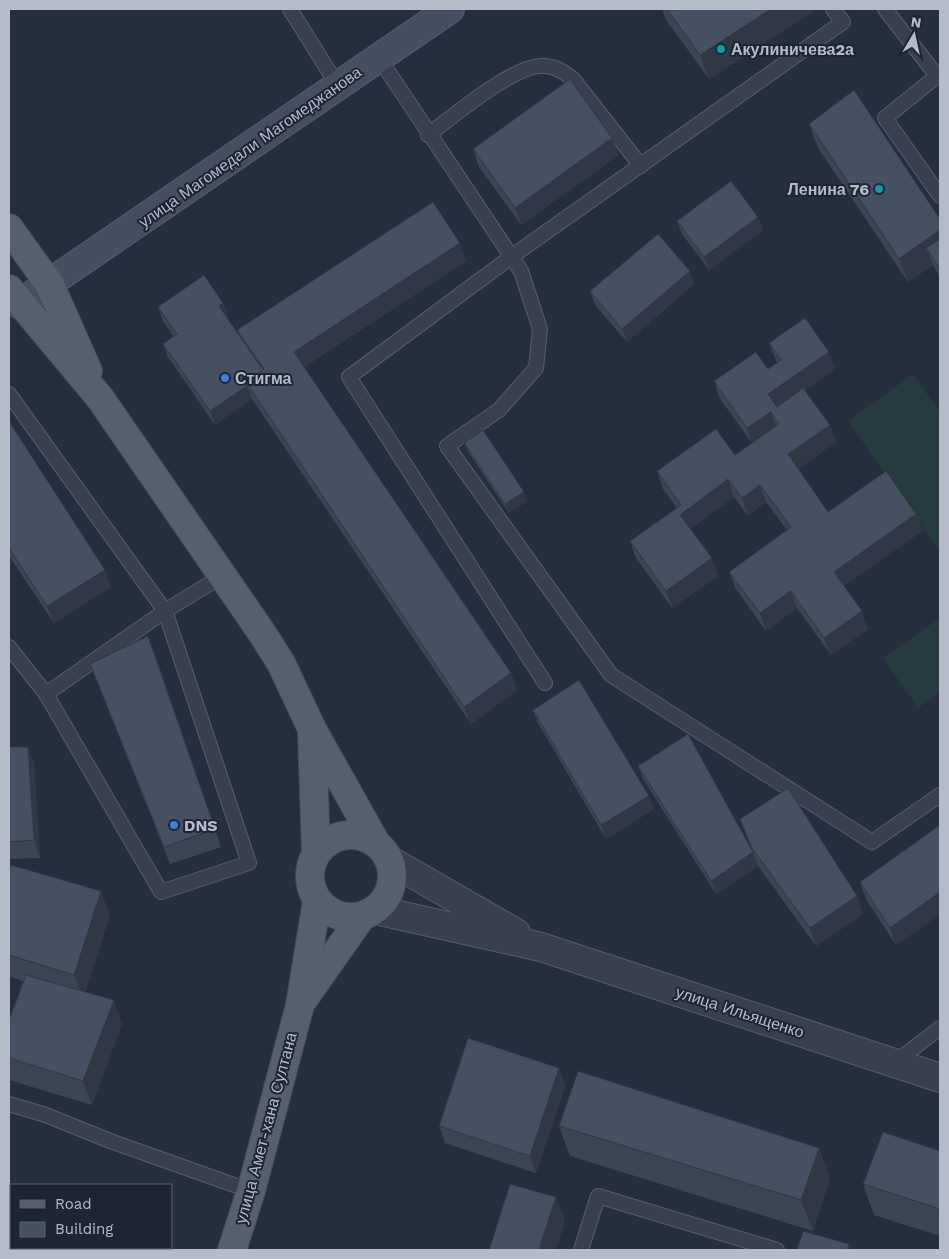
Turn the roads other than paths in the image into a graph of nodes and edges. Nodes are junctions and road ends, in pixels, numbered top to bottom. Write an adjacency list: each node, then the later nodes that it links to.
1 (290, 9): 7 (lane)
2 (450, 9): 5 (main road, улица Магомедали Магомеджанова)
3 (833, 9): 9 (lane)
4 (885, 9): 6 (lane)
5 (379, 58): 7 (main road, улица Магомедали Магомеджанова); 8 (lane)
6 (939, 76): 10 (lane)
7 (338, 86): 13 (main road, улица Магомедали Магомеджанова)
8 (428, 135): 9 (lane); 12 (lane)
9 (641, 166): 12 (lane)
10 (940, 196)
11 (9, 228): 13 (main road)
12 (512, 258): 20 (lane); 23 (lane)
13 (50, 285): 14 (main road, улица Магомедали Магомеджанова); 16 (main road)
14 (12, 301): 16 (main road)
15 (9, 394): 18 (lane)
16 (100, 398): 17 (main road)
17 (222, 576): 18 (lane); 22 (main road)
18 (165, 611): 21 (lane); 21 (lane)
19 (9, 647): 21 (lane)
20 (545, 683)
21 (46, 694)
22 (312, 729): 24 (main road); 25 (main road)
23 (940, 795)
24 (383, 851): 25 (main road); 27 (main road); 28 (street)
25 (316, 852): 26 (main road)
26 (317, 901): 27 (main road); 29 (main road)
27 (369, 913): 28 (street); 29 (main road)
28 (541, 947): 31 (street, улица Ильященко)
29 (300, 1005): 34 (main road, улица Амет-хана Султана)
30 (940, 1028): 31 (lane)
31 (894, 1063): 32 (street, улица Ильященко)
32 (940, 1078)
33 (9, 1104): 34 (lane)
34 (251, 1191): 35 (main road, улица Амет-хана Султана)
35 (232, 1250)
36 (581, 1250): 37 (lane)
37 (777, 1250)

